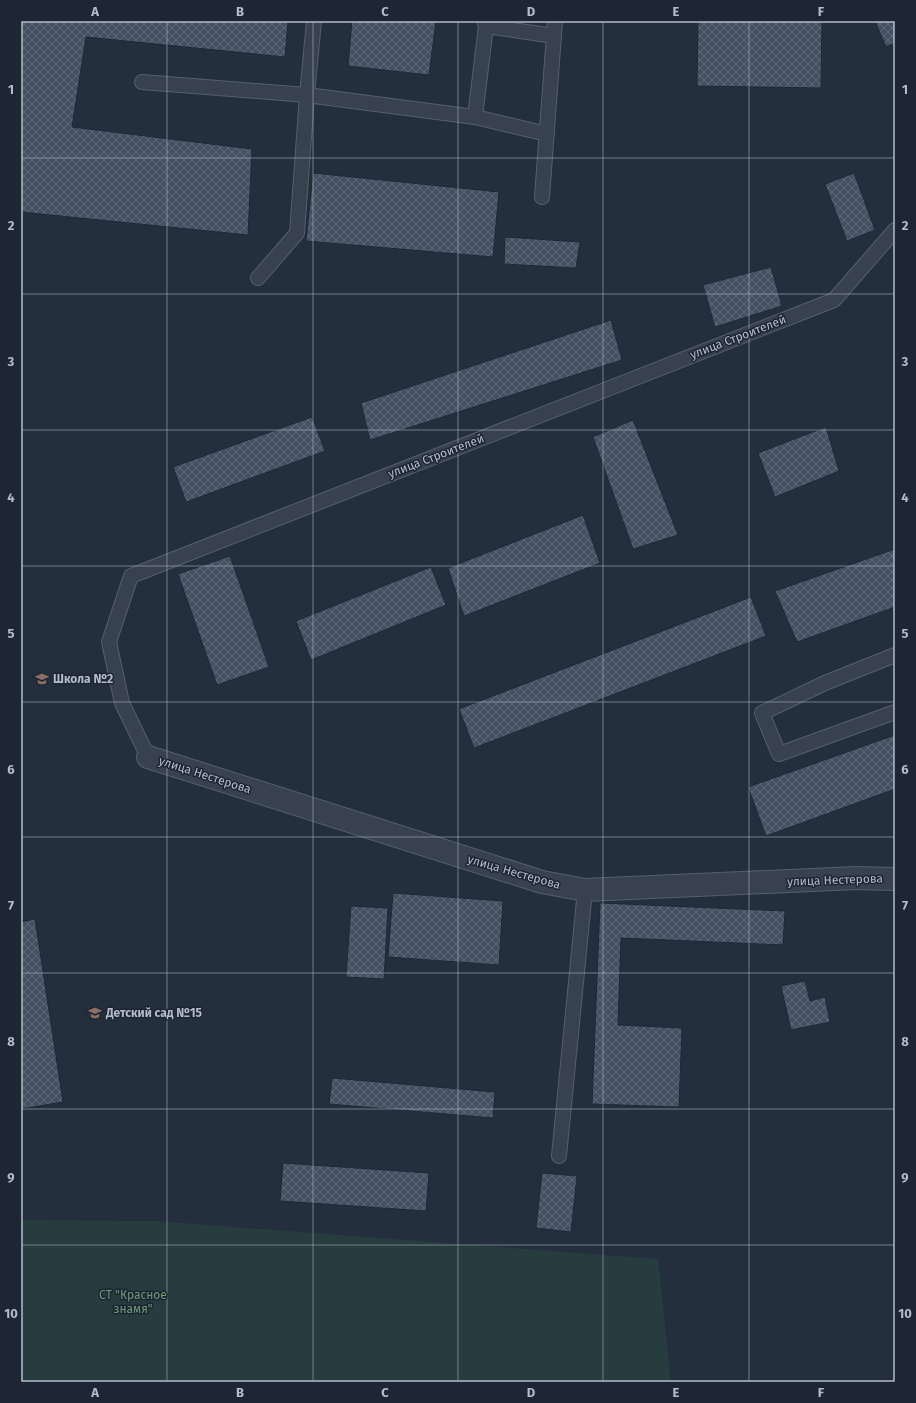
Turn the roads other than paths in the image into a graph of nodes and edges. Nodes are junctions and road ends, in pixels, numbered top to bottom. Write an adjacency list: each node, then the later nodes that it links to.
1 (314, 21): 6 (lane)
2 (556, 21): 4 (lane)
3 (485, 24): 4 (lane); 7 (lane)
4 (554, 36): 8 (lane)
5 (142, 82): 6 (lane)
6 (307, 95): 7 (lane); 11 (lane)
7 (474, 117): 8 (lane)
8 (547, 134): 9 (lane)
9 (542, 197)
10 (895, 230): 14 (lane, улица Строителей)
11 (258, 278)
12 (895, 655): 13 (lane)
13 (895, 712)
14 (148, 757): 16 (street, улица Нестерова)
15 (895, 879): 16 (street, улица Нестерова)
16 (586, 890): 17 (lane)
17 (559, 1156)

